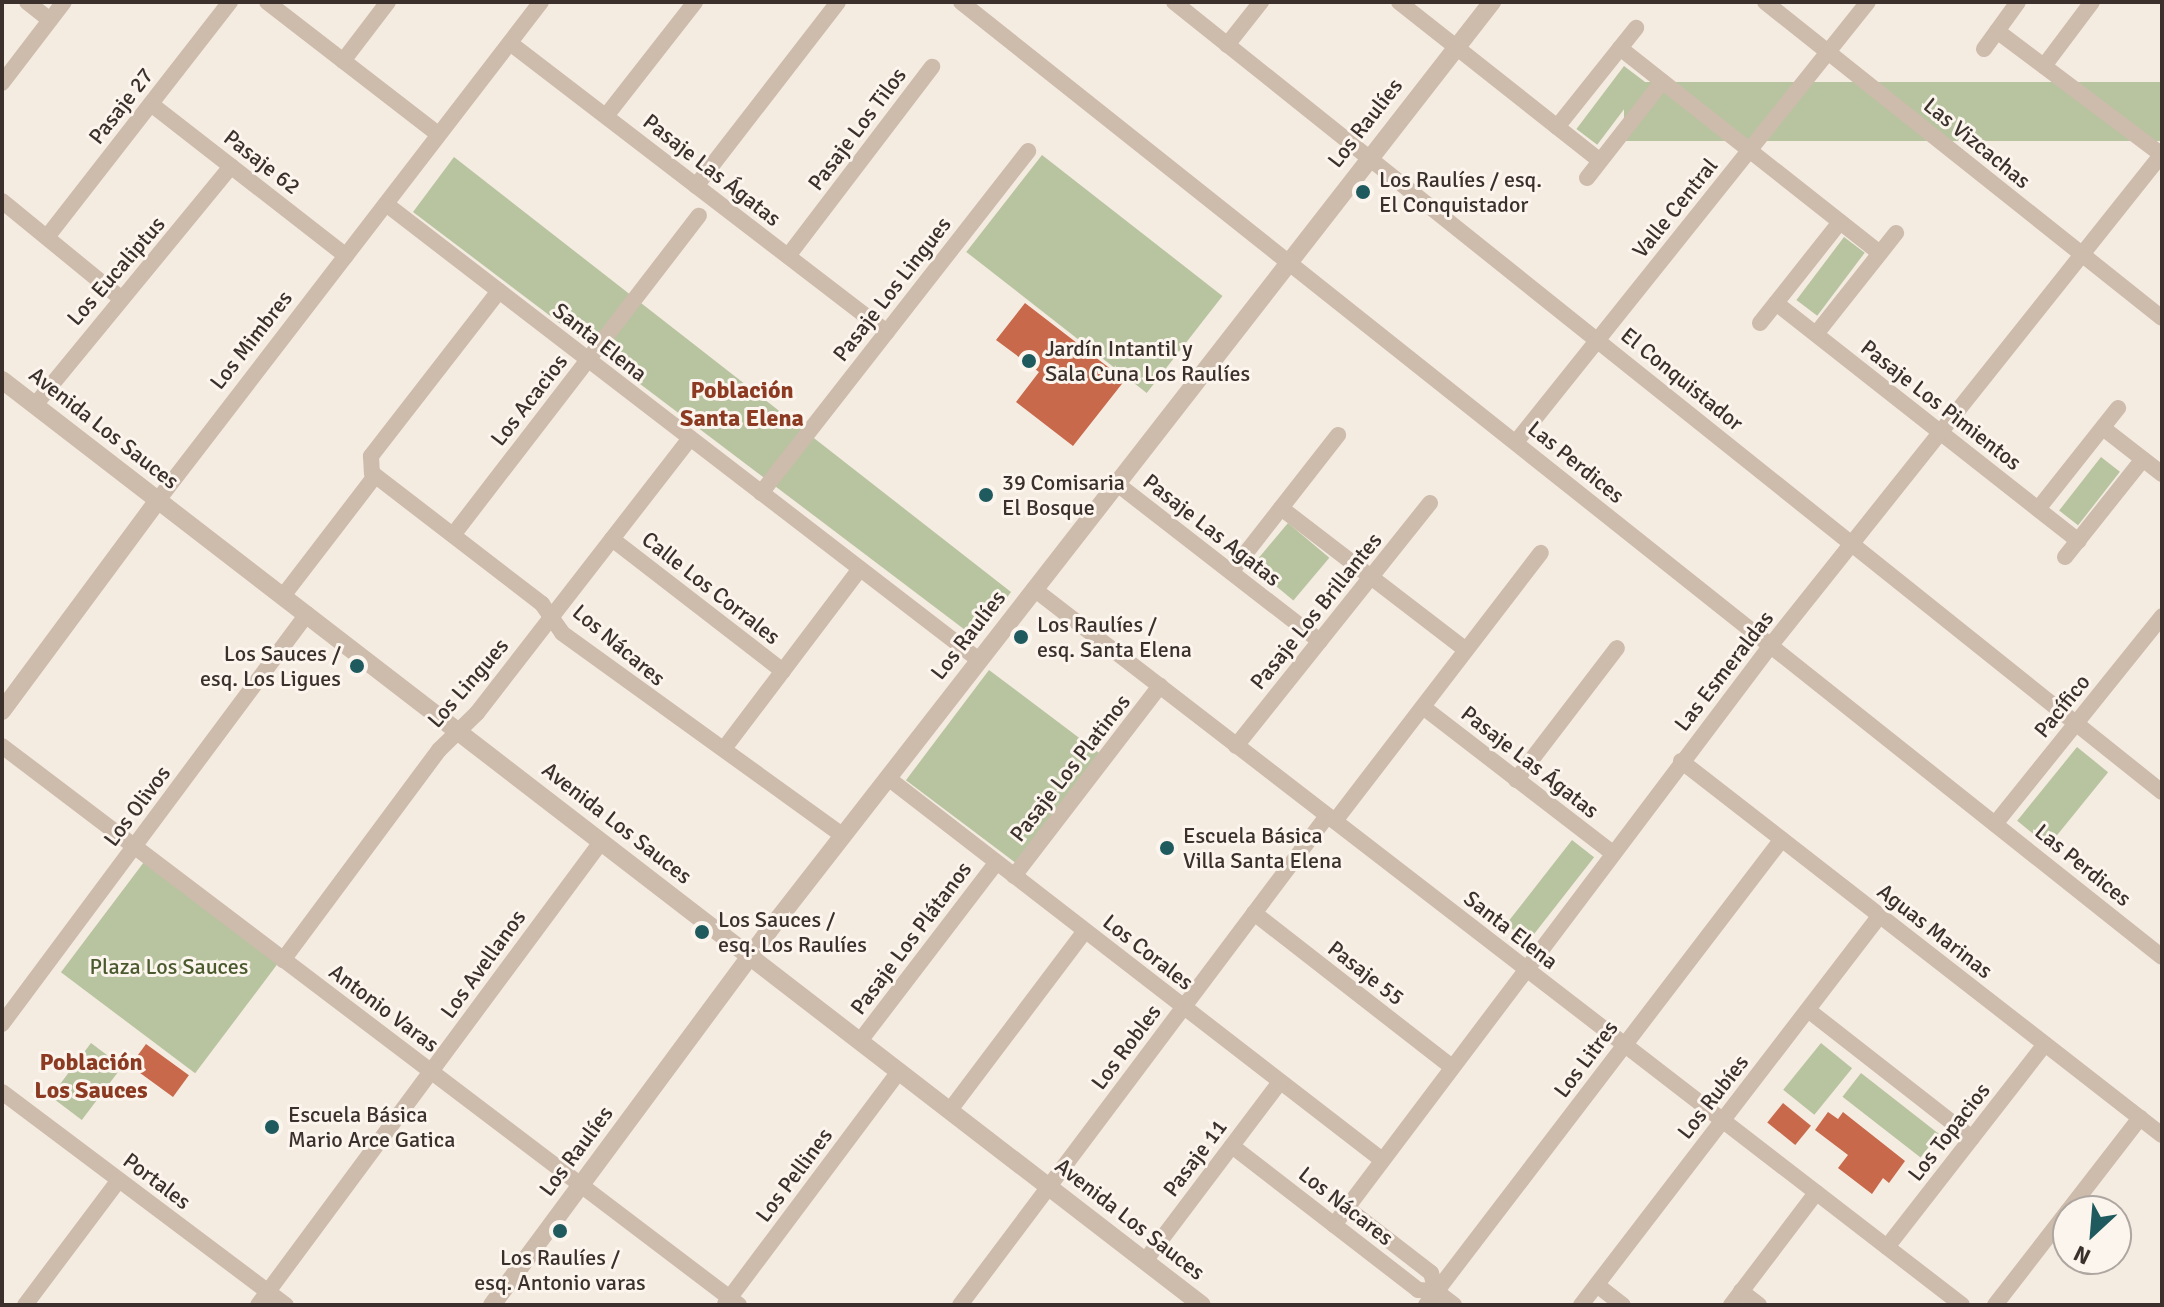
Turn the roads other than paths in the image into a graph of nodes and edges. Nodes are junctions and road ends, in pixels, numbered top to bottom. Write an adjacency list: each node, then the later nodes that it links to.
1 (27, 2): 18 (street)
2 (64, 2): 18 (street)
3 (230, 2): 32 (street, Pasaje 27)
4 (267, 2): 27 (street)
5 (388, 2): 27 (street)
6 (541, 2): 21 (street, Los Mimbres)
7 (695, 2): 33 (street)
8 (838, 2): 43 (street)
9 (961, 2): 54 (street, Las Perdices)
10 (1174, 2): 22 (street, El Conquistador)
11 (1261, 2): 22 (street)
12 (1399, 2): 23 (street)
13 (1492, 2): 23 (street, Los Raulíes)
14 (1765, 2): 26 (street, Las Vizcachas)
15 (1868, 2): 26 (street, Valle Central)
16 (2018, 2): 20 (street)
17 (2092, 2): 28 (street)
18 (50, 20): 31 (street)
19 (1636, 28): 24 (street)
20 (1997, 31): 25 (street); 28 (street)
21 (510, 43): 33 (street, Pasaje Las Ágatas); 35 (street, Los Mimbres)
22 (1227, 45): 39 (street, El Conquistador)
23 (1456, 48): 34 (street); 39 (street, Los Raulíes)
24 (1620, 48): 30 (street); 34 (street)
25 (1984, 49)
26 (1828, 52): 36 (street, Valle Central); 51 (street, Las Vizcachas)
27 (343, 61): 35 (street)
28 (2044, 66): 38 (street)
29 (932, 67): 53 (street, Pasaje Los Tilos)
30 (1662, 82): 36 (street); 40 (street)
31 (2, 83)
32 (151, 104): 41 (street, Pasaje 62); 49 (street, Pasaje 27)
33 (606, 116): 43 (street, Pasaje Las Ágatas)
34 (1557, 127): 40 (street)
35 (439, 135): 45 (street, Los Mimbres)
36 (1749, 150): 47 (street); 62 (street, Valle Central)
37 (1028, 151): 60 (street, Pasaje Los Lingues)
38 (2162, 154): 51 (street, Las Esmeraldas)
39 (1368, 157): 54 (street, Los Raulíes); 62 (street, El Conquistador)
40 (1600, 161): 42 (street)
41 (231, 166): 52 (street, Pasaje 62); 56 (street, Los Eucaliptus)
42 (1587, 178)
43 (696, 186): 53 (street, Pasaje Las Ágatas)
44 (2, 201): 49 (street)
45 (386, 204): 52 (street, Los Mimbres); 55 (street, Santa Elena)
46 (699, 216): 63 (street, Los Acacios)
47 (1840, 222): 50 (street); 57 (street)
48 (1896, 233): 50 (street)
49 (47, 237): 56 (street)
50 (1880, 253): 61 (street)
51 (2082, 255): 58 (street, Las Vizcachas); 68 (street, Las Esmeraldas)
52 (346, 256): 77 (street, Los Mimbres)
53 (788, 256): 60 (street, Pasaje Las Ágatas)
54 (1288, 261): 71 (street, Las Perdices); 75 (street, Los Raulíes)
55 (499, 291): 63 (street, Santa Elena); 74 (street)
56 (118, 296): 65 (street, Los Eucaliptus)
57 (1776, 303): 59 (street); 61 (street, Pasaje Los Pimientos)
58 (2162, 318)
59 (1760, 323)
60 (887, 332): 76 (street, Pasaje Los Lingues)
61 (1816, 334): 68 (street, Pasaje Los Pimientos)
62 (1597, 340): 71 (street, Valle Central); 84 (street, El Conquistador)
63 (589, 360): 70 (street, Santa Elena); 81 (street, Los Acacios)
64 (5, 388): 65 (street, Avenida Los Sauces)
65 (35, 405): 77 (street, Avenida Los Sauces)
66 (2118, 408): 67 (street)
67 (2103, 428): 72 (street); 80 (street)
68 (1940, 433): 80 (street, Pasaje Los Pimientos); 84 (street, Las Esmeraldas)
69 (1338, 435): 79 (street)
70 (690, 438): 76 (street, Santa Elena); 82 (street, Los Lingues)
71 (1516, 442): 96 (street, Las Perdices)
72 (2143, 459): 73 (street); 83 (street)
73 (2162, 474)
74 (375, 476): 81 (street, Los Nácares); 91 (street)
75 (1116, 483): 88 (street, Pasaje Las Agatas); 90 (street, Los Raulíes)
76 (761, 493): 87 (street, Santa Elena)
77 (158, 500): 91 (street, Avenida Los Sauces); 103 (street, Los Mimbres)
78 (1430, 503): 89 (street, Pasaje Los Brillantes)
79 (1281, 508): 88 (street); 89 (street)
80 (2038, 509): 83 (street, Pasaje Los Pimientos)
81 (453, 535): 94 (street, Los Nácares)
82 (612, 539): 94 (street, Los Lingues); 100 (street, Calle Los Corrales)
83 (2078, 541): 86 (street)
84 (1852, 544): 96 (street, Las Esmeraldas); 104 (street, El Conquistador)
85 (1541, 553): 98 (street, Los Robles)
86 (2065, 557)
87 (860, 569): 99 (street, Santa Elena); 100 (street)
88 (1231, 572): 95 (street, Pasaje Las Agatas)
89 (1371, 577): 95 (street, Pasaje Los Brillantes); 98 (street)
90 (1034, 589): 99 (street, Los Raulíes); 101 (street, Santa Elena)
91 (283, 596): 92 (street, Avenida Los Sauces)
92 (307, 614): 105 (street, Avenida Los Sauces); 118 (street, Los Olivos)
93 (2162, 616): 104 (street, Pacífico)
94 (551, 617): 105 (street, Los Lingues); 107 (street, Los Nácares)
95 (1320, 641): 108 (street, Pasaje Los Brillantes)
96 (1771, 645): 109 (street, Las Esmeraldas); 114 (street, Las Perdices)
97 (1617, 648): 111 (street)
98 (1466, 650): 102 (street, Los Robles)
99 (979, 660): 110 (street, Los Raulíes)
100 (783, 671): 107 (street)
101 (1160, 686): 108 (street, Santa Elena); 121 (street, Pasaje Los Platinos)
102 (1423, 707): 111 (street, Pasaje Las Ágatas); 113 (street, Los Robles)
103 (2, 711)
104 (2076, 723): 112 (street, El Conquistador); 114 (street, Pacífico)
105 (458, 731): 117 (street, Avenida Los Sauces); 127 (street, Los Lingues)
106 (2, 746): 118 (street, Antonio Varas)
107 (726, 746): 115 (street, Los Nácares)
108 (1236, 746): 113 (street, Santa Elena)
109 (1681, 761): 116 (street, Aguas Marinas); 119 (street, Las Esmeraldas)
110 (888, 778): 115 (street, Los Raulíes); 120 (street, Los Corales)
111 (1516, 780): 119 (street, Pasaje Las Ágatas)
112 (2162, 792)
113 (1331, 818): 122 (street, Los Robles); 128 (street, Santa Elena)
114 (1995, 824): 126 (street, Las Perdices)
115 (843, 836): 125 (street, Los Raulíes)
116 (1782, 839): 123 (street, Aguas Marinas); 134 (street, Los Litres)
117 (601, 842): 125 (street, Avenida Los Sauces); 137 (street, Los Avellanos)
118 (134, 847): 127 (street, Antonio Varas); 131 (street, Los Olivos)
119 (1611, 852): 128 (street, Las Esmeraldas)
120 (997, 862): 121 (street, Los Corales); 132 (street, Pasaje Los Plátanos)
121 (1014, 876): 124 (street, Los Corales)
122 (1254, 913): 129 (street, Los Robles); 135 (street, Pasaje 55)
123 (1880, 916): 130 (street, Los Rubíes); 133 (street, Aguas Marinas)
124 (1085, 931): 129 (street, Los Corales); 140 (street)
125 (750, 956): 132 (street, Avenida Los Sauces); 148 (street, Los Raulíes)
126 (2162, 957)
127 (283, 960): 137 (street, Antonio Varas)
128 (1523, 966): 134 (street, Santa Elena); 135 (street, Las Esmeraldas)
129 (1184, 1007): 138 (street, Los Corales); 149 (street, Los Robles)
130 (1808, 1010): 142 (street, Los Rubíes); 144 (street)
131 (2, 1024)
132 (860, 1041): 136 (street, Avenida Los Sauces)
133 (2045, 1044): 141 (street, Aguas Marinas); 144 (street, Los Topacios)
134 (1625, 1045): 142 (street, Santa Elena); 158 (street, Los Litres)
135 (1452, 1067): 146 (street, Las Esmeraldas)
136 (899, 1071): 140 (street, Avenida Los Sauces); 161 (street, Los Pellines)
137 (431, 1072): 148 (street, Antonio Varas); 159 (street, Los Avellanos)
138 (1280, 1082): 145 (street, Pasaje 11); 146 (street, Los Corales)
139 (2, 1092): 147 (street, Portales)
140 (950, 1110): 149 (street, Avenida Los Sauces)
141 (2140, 1118): 143 (street, Aguas Marinas); 151 (street)
142 (1723, 1121): 150 (street, Santa Elena); 157 (street, Los Rubíes)
143 (2162, 1135)
144 (1972, 1138): 155 (street, Los Topacios)
145 (1232, 1146): 153 (street, Los Nácares); 156 (street, Pasaje 11)
146 (1382, 1160): 152 (street, Las Esmeraldas)
147 (119, 1180): 159 (street, Portales); 163 (street)
148 (580, 1185): 161 (street, Antonio Varas); 165 (street, Los Raulíes)
149 (1049, 1186): 156 (street, Avenida Los Sauces); 166 (street, Los Robles)
150 (1816, 1193): 155 (street, Santa Elena); 160 (street)
151 (2080, 1195)
152 (1347, 1208): 153 (street, Las Esmeraldas); 158 (street, Los Nácares)
153 (1334, 1225): 158 (street, Los Nácares)
154 (2052, 1232): 173 (street)
155 (1887, 1247): 172 (street, Santa Elena)
156 (1145, 1261): 162 (street, Avenida Los Sauces)
157 (1597, 1285): 169 (street, Los Rubíes); 170 (street)
158 (1436, 1291): 167 (street, Los Litres); 168 (street, Los Nácares)
159 (263, 1298): 164 (street, Portales)
160 (1736, 1298): 171 (street)
161 (731, 1303)
162 (1195, 1303)
163 (25, 1305)
164 (286, 1305)
165 (492, 1305)
166 (960, 1305)
167 (1426, 1305)
168 (1454, 1305)
169 (1581, 1305)
170 (1623, 1305)
171 (1759, 1305)
172 (1962, 1305)
173 (1995, 1305)

